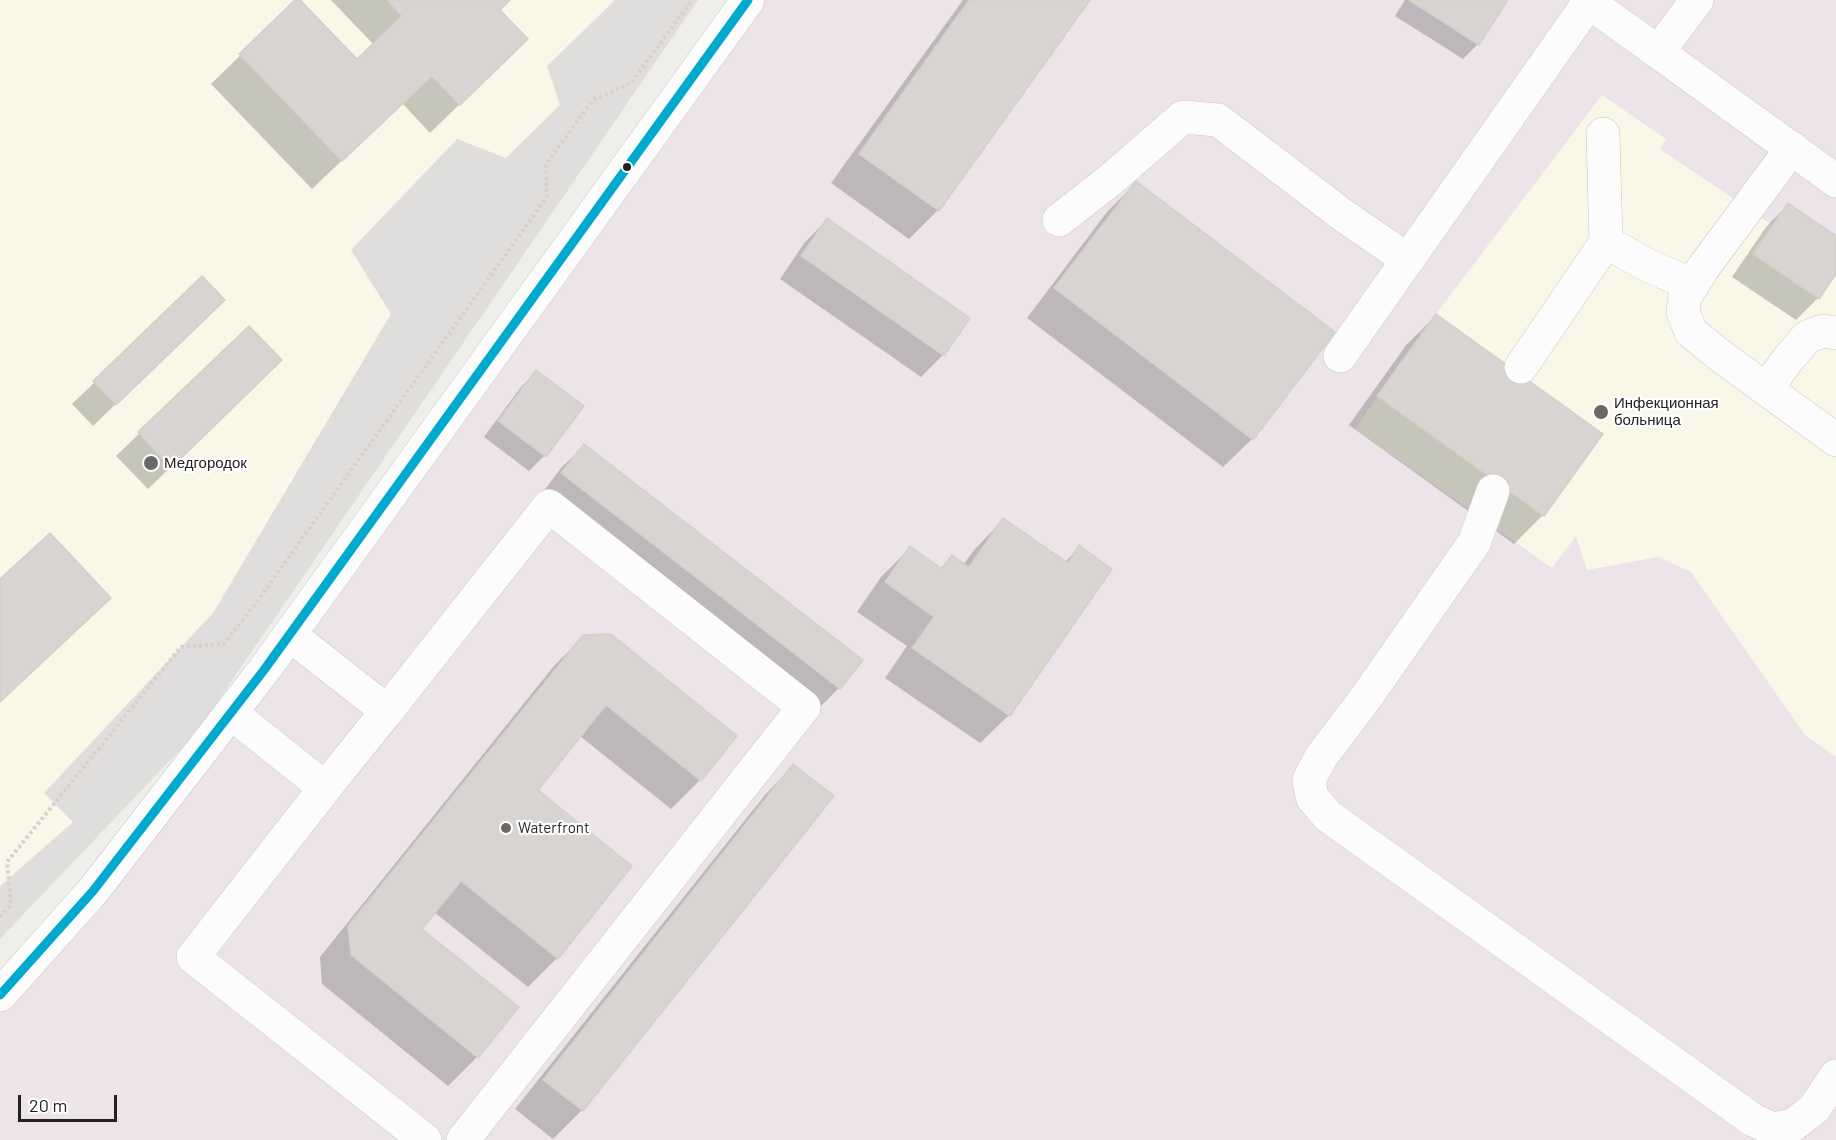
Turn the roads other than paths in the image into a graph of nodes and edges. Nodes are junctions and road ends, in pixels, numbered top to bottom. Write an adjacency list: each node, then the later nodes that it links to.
1 (748, 0): 18 (street)
2 (1697, 0): 4 (street)
3 (1588, 1): 4 (street); 10 (street)
4 (1658, 52): 6 (street)
5 (1603, 134): 9 (street)
6 (1792, 148): 7 (street); 11 (street)
7 (1836, 181)
8 (1059, 220): 10 (street)
9 (1606, 242): 11 (street); 14 (street)
10 (1408, 260): 13 (street)
11 (1692, 285): 15 (street)
12 (1836, 333): 15 (street)
13 (1340, 356)
14 (1521, 367)
15 (1766, 389): 16 (street)
16 (1836, 440)
17 (1493, 490): 23 (street)
18 (290, 635): 19 (street); 20 (street)
19 (387, 711): 21 (street); 25 (street)
20 (231, 713): 21 (street); 22 (street)
21 (326, 788): 24 (street)
22 (0, 995)
23 (1836, 1076)
24 (425, 1140)
25 (463, 1140)

